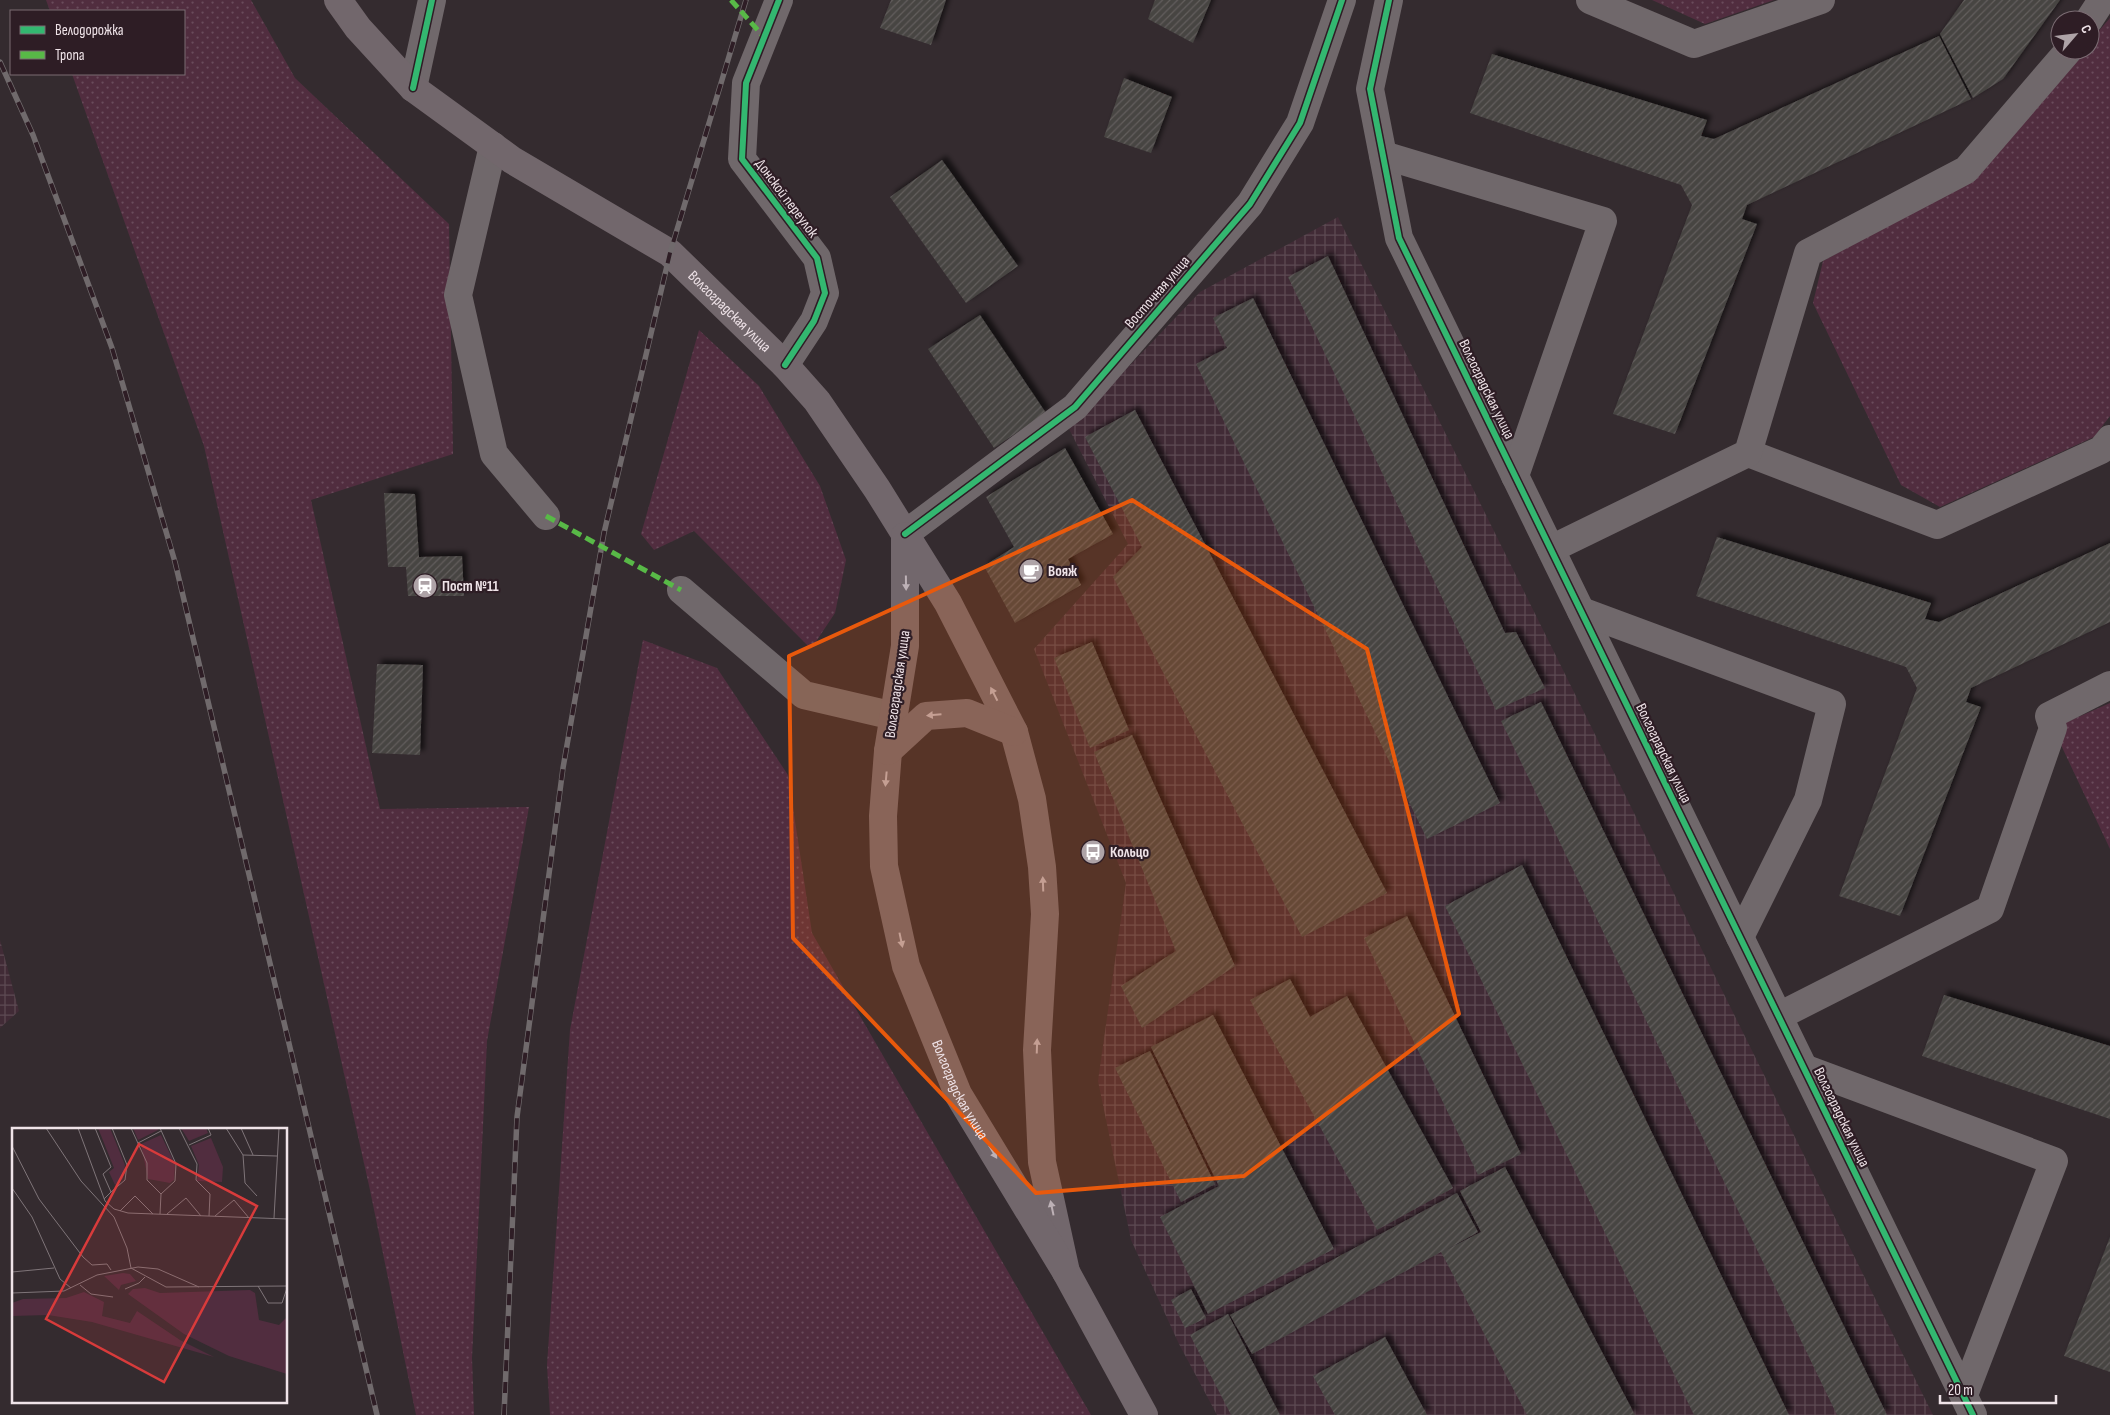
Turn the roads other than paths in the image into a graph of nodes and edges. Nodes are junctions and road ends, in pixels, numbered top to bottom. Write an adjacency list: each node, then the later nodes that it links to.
1 (338, 0): 9 (main road, Волгоградская улица)
2 (432, 0): 9 (street)
3 (779, 0): 12 (street, Донской переулок)
4 (1342, 0): 17 (street, Восточная улица)
5 (1389, 0): 11 (street, Волгоградская улица)
6 (1590, 0): 7 (street)
7 (1821, 0)
8 (2060, 60): 14 (street)
9 (413, 88): 10 (main road, Волгоградская улица)
10 (493, 146): 12 (main road, Волгоградская улица); 16 (street)
11 (1383, 155): 15 (street, Волгоградская улица); 15 (street)
12 (785, 365): 17 (main road, Волгоградская улица)
13 (2110, 439): 14 (street)
14 (1748, 453): 18 (street)
15 (1515, 476): 18 (street, Волгоградская улица)
16 (546, 516)
17 (905, 534): 22 (main road, Волгоградская улица, one-way to 22); 23 (main road, one-way to 17)
18 (1551, 549): 20 (street, Волгоградская улица)
19 (681, 590): 22 (street)
20 (1581, 611): 25 (street, Волгоградская улица); 25 (street)
21 (2110, 685): 26 (street)
22 (894, 716): 24 (main road, Волгоградская улица)
23 (1014, 732): 24 (main road, one-way to 24); 28 (main road, one-way to 23)
24 (888, 750): 28 (main road, Волгоградская улица, one-way to 28)
25 (1740, 938): 26 (street, Волгоградская улица)
26 (1779, 1016): 27 (street, Волгоградская улица)
27 (1804, 1068): 29 (street, Волгоградская улица); 29 (street)
28 (1066, 1272): 30 (main road, Волгоградская улица)
29 (1969, 1405)
30 (1144, 1415)

